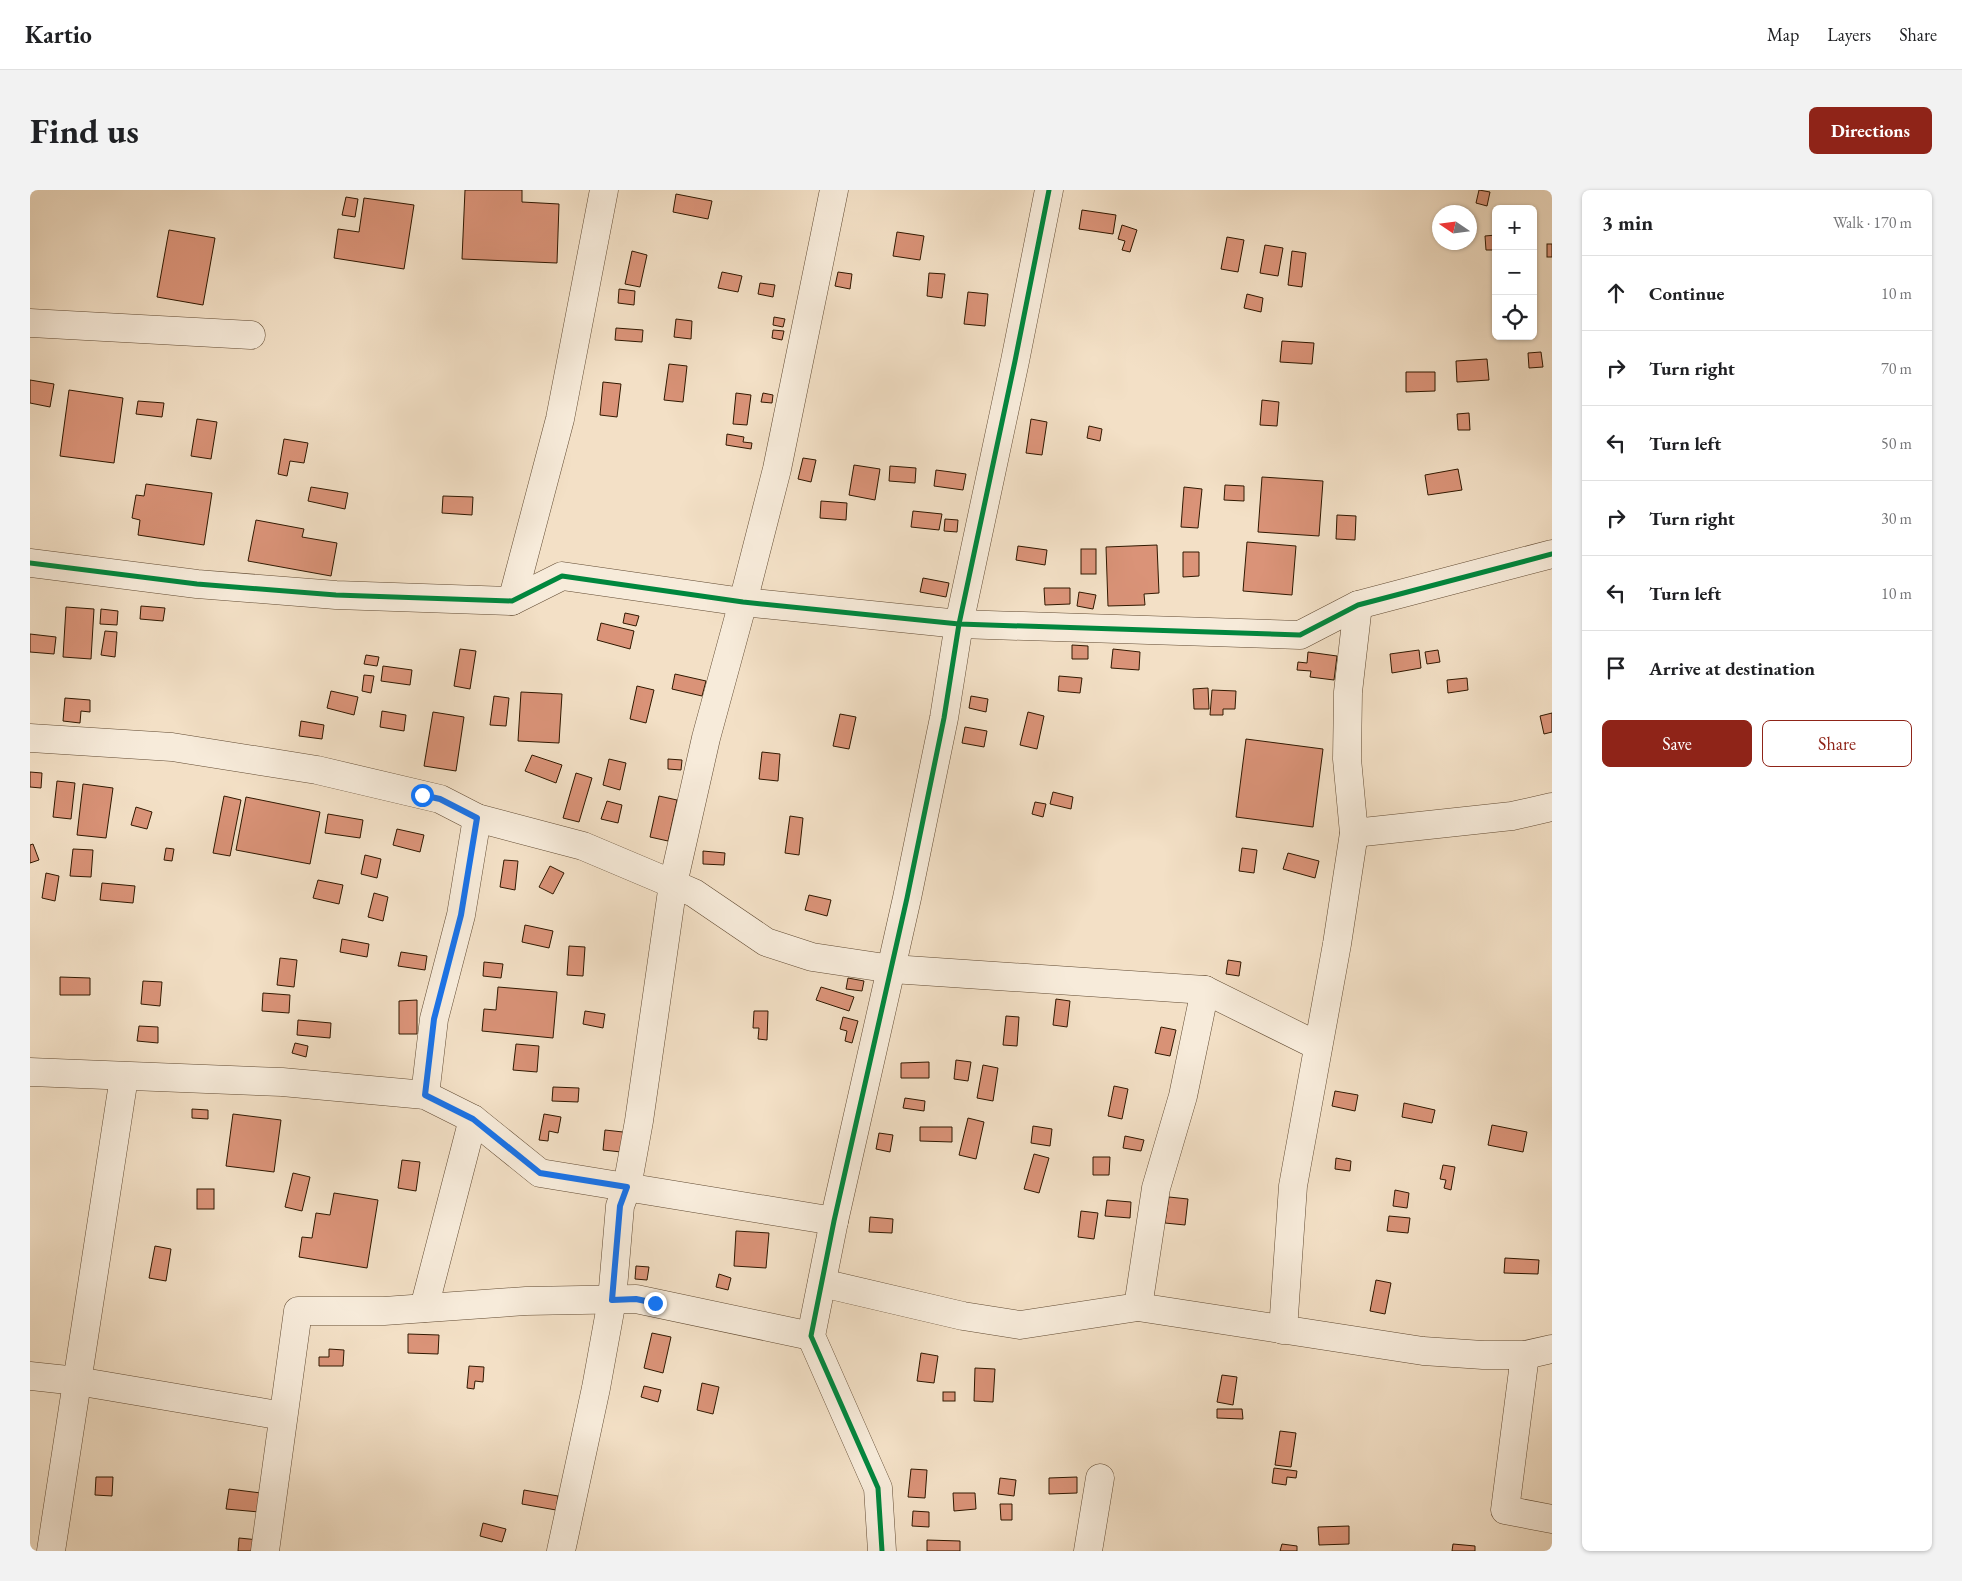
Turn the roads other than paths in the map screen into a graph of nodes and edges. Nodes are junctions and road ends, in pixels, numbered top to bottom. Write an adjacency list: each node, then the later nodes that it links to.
1 (604, 190): 8 (street)
2 (834, 190): 9 (street)
3 (1049, 190): 11 (street)
4 (30, 323): 5 (street)
5 (251, 335)
6 (1552, 554): 10 (street)
7 (30, 563): 8 (street)
8 (512, 601): 9 (street)
9 (744, 602): 11 (street); 16 (street)
10 (1358, 605): 11 (street); 15 (street)
11 (959, 624): 17 (street)
12 (30, 738): 14 (street)
13 (1552, 807): 15 (street)
14 (477, 818): 16 (street); 22 (street)
15 (1354, 833): 19 (street)
16 (673, 884): 17 (street); 24 (street)
17 (892, 969): 18 (street); 25 (street)
18 (1205, 990): 19 (street); 28 (street)
19 (1318, 1046): 30 (street)
20 (30, 1072): 21 (street)
21 (124, 1077): 22 (street); 35 (street)
22 (425, 1095): 23 (street)
23 (473, 1119): 24 (street); 29 (street)
24 (627, 1187): 25 (street); 27 (street)
25 (834, 1221): 26 (street)
26 (822, 1284): 28 (street); 31 (street)
27 (612, 1300): 29 (street); 31 (street); 41 (street)
28 (1138, 1307): 30 (street)
29 (424, 1308): 36 (street)
30 (1283, 1330): 33 (street)
31 (811, 1336): 42 (street)
32 (1552, 1349): 33 (street)
33 (1526, 1356): 38 (street)
34 (30, 1376): 35 (street)
35 (77, 1381): 36 (street); 39 (street)
36 (283, 1416): 40 (street)
37 (1100, 1478): 43 (street)
38 (1552, 1519)
39 (51, 1551)
40 (265, 1551)
41 (561, 1551)
42 (882, 1551)
43 (1088, 1551)

